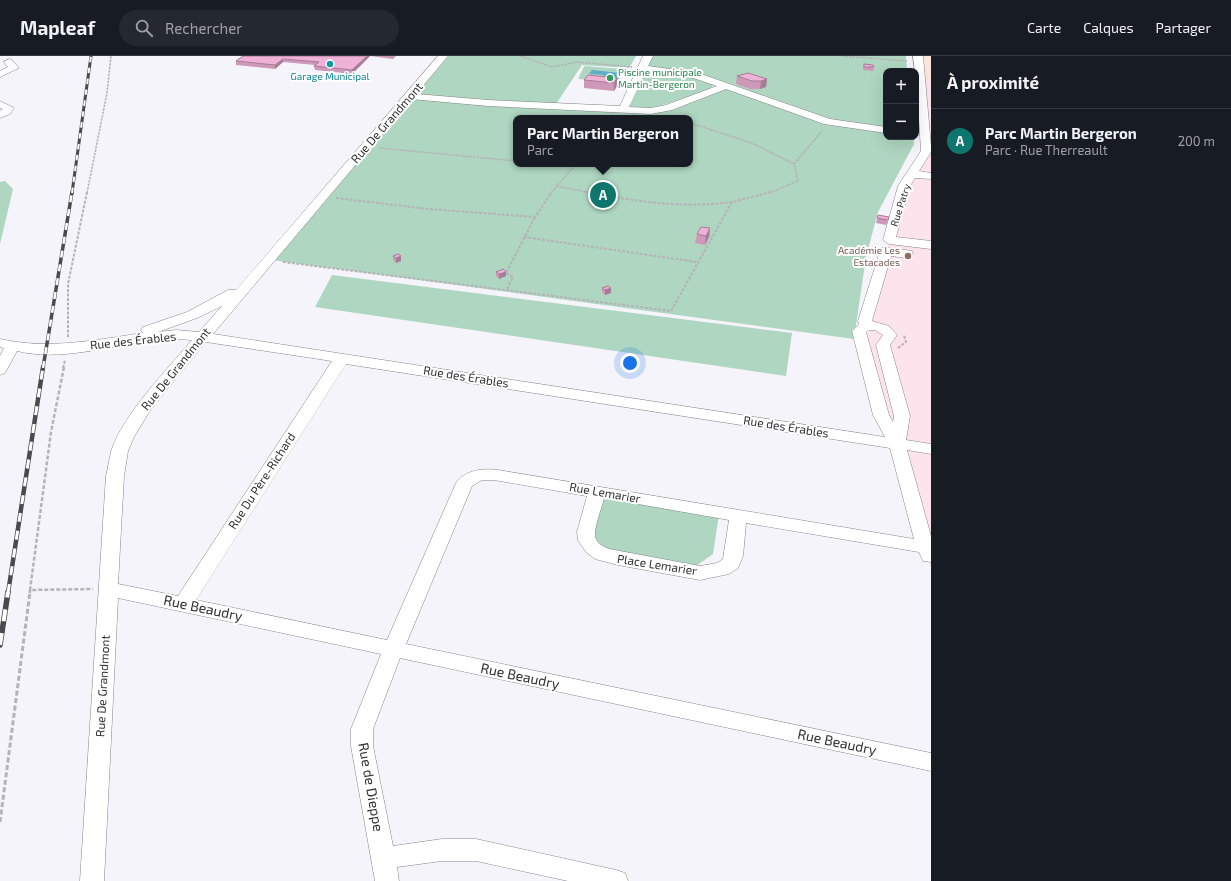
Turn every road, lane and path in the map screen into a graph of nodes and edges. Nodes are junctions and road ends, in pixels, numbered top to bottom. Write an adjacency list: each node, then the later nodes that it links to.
1 (110, 56): 42 (path)
2 (443, 56): 12 (street, Rue De Grandmont)
3 (521, 56): 8 (path)
4 (648, 56): 8 (street)
5 (842, 56): 6 (path)
6 (919, 59): 10 (street, Rue Patry)
7 (9, 62): 9 (street)
8 (642, 68): 11 (street); 14 (street)
9 (0, 74)
10 (926, 79): 19 (street, Rue Patry)
11 (726, 86): 14 (street); 16 (street)
12 (410, 96): 14 (street); 20 (street, Rue De Grandmont)
13 (0, 104): 15 (street)
14 (623, 110)
15 (0, 115)
16 (828, 122): 18 (street); 22 (path)
17 (693, 124): 22 (path)
18 (883, 130)
19 (922, 136): 24 (street, Rue Patry)
20 (366, 147): 21 (path); 27 (street, Rue De Grandmont)
21 (513, 161)
22 (794, 164): 28 (path)
23 (571, 167): 26 (path)
24 (912, 174): 25 (street); 32 (street, Rue Patry)
25 (931, 176)
26 (556, 186): 28 (path); 29 (path)
27 (323, 197): 29 (path); 34 (street, Rue De Grandmont)
28 (732, 202): 35 (path)
29 (535, 218): 30 (path)
30 (524, 237): 35 (path); 37 (path)
31 (931, 245): 32 (street)
32 (887, 246): 33 (street); 38 (street, Rue Patry)
33 (931, 257)
34 (269, 260): 36 (street, Rue De Grandmont); 37 (path)
35 (697, 262): 37 (path)
36 (248, 283): 39 (street, Rue De Grandmont); 41 (street)
37 (507, 289)
38 (868, 326): 45 (street, Rue Patry); 45 (street, Rue Patry)
39 (202, 337): 41 (street, Rue des Érables); 43 (street, Rue des Érables); 50 (street, Rue De Grandmont)
40 (7, 345): 42 (street, Rue des Érables); 44 (street)
41 (88, 345): 42 (street, Rue des Érables)
42 (68, 348): 51 (path)
43 (342, 358): 45 (street, Rue des Érables); 52 (street, Rue Du Père-Richard)
44 (0, 370)
45 (897, 444): 46 (street, Rue des Érables); 49 (street, Rue Patry)
46 (931, 449)
47 (597, 492): 48 (street, Rue Lemarier); 48 (street, Place Lemarier); 53 (street, Rue Lemarier)
48 (738, 515): 49 (street, Rue Lemarier)
49 (929, 552)
50 (110, 588): 51 (path); 52 (street, Rue Beaudry); 57 (street, Rue De Grandmont)
51 (30, 590): 55 (path)
52 (183, 604): 53 (street, Rue Beaudry)
53 (392, 649): 54 (street, Rue Beaudry); 56 (street, Rue de Dieppe)
54 (931, 762)
55 (0, 822)
56 (385, 869): 58 (street)
57 (92, 881)
58 (616, 881)

